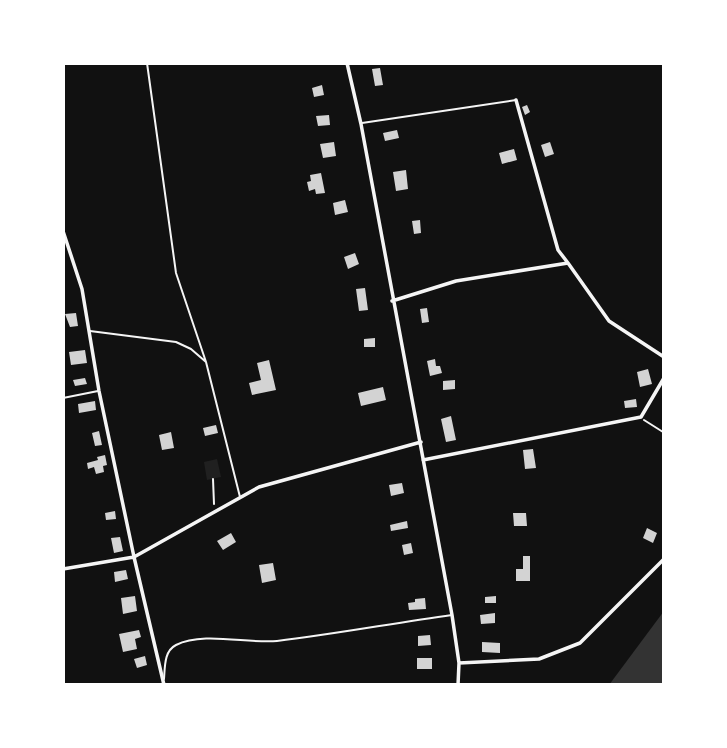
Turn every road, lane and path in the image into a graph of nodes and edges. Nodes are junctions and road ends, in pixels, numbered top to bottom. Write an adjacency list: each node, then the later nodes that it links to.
1 (147, 63): 10 (lane)
2 (348, 63): 4 (street)
3 (516, 100): 4 (lane); 6 (street)
4 (361, 124): 7 (street)
5 (63, 231): 8 (street)
6 (568, 263): 7 (street); 9 (street)
7 (392, 301): 17 (street)
8 (90, 331): 10 (lane); 12 (street)
9 (664, 357)
10 (206, 362): 20 (lane)
11 (664, 377): 14 (street)
12 (99, 391): 13 (lane); 22 (street)
13 (63, 398)
14 (641, 417): 15 (path); 18 (street)
15 (664, 432): 16 (path)
16 (664, 440)
17 (421, 442): 18 (street); 20 (street)
18 (423, 460): 25 (street)
19 (213, 479): 21 (path)
20 (240, 498): 21 (street)
21 (215, 512): 22 (street)
22 (134, 557): 24 (street); 27 (street)
23 (664, 559): 26 (street)
24 (63, 569)
25 (452, 615): 26 (street); 27 (lane)
26 (459, 663): 28 (street)
27 (164, 684)
28 (458, 685)

